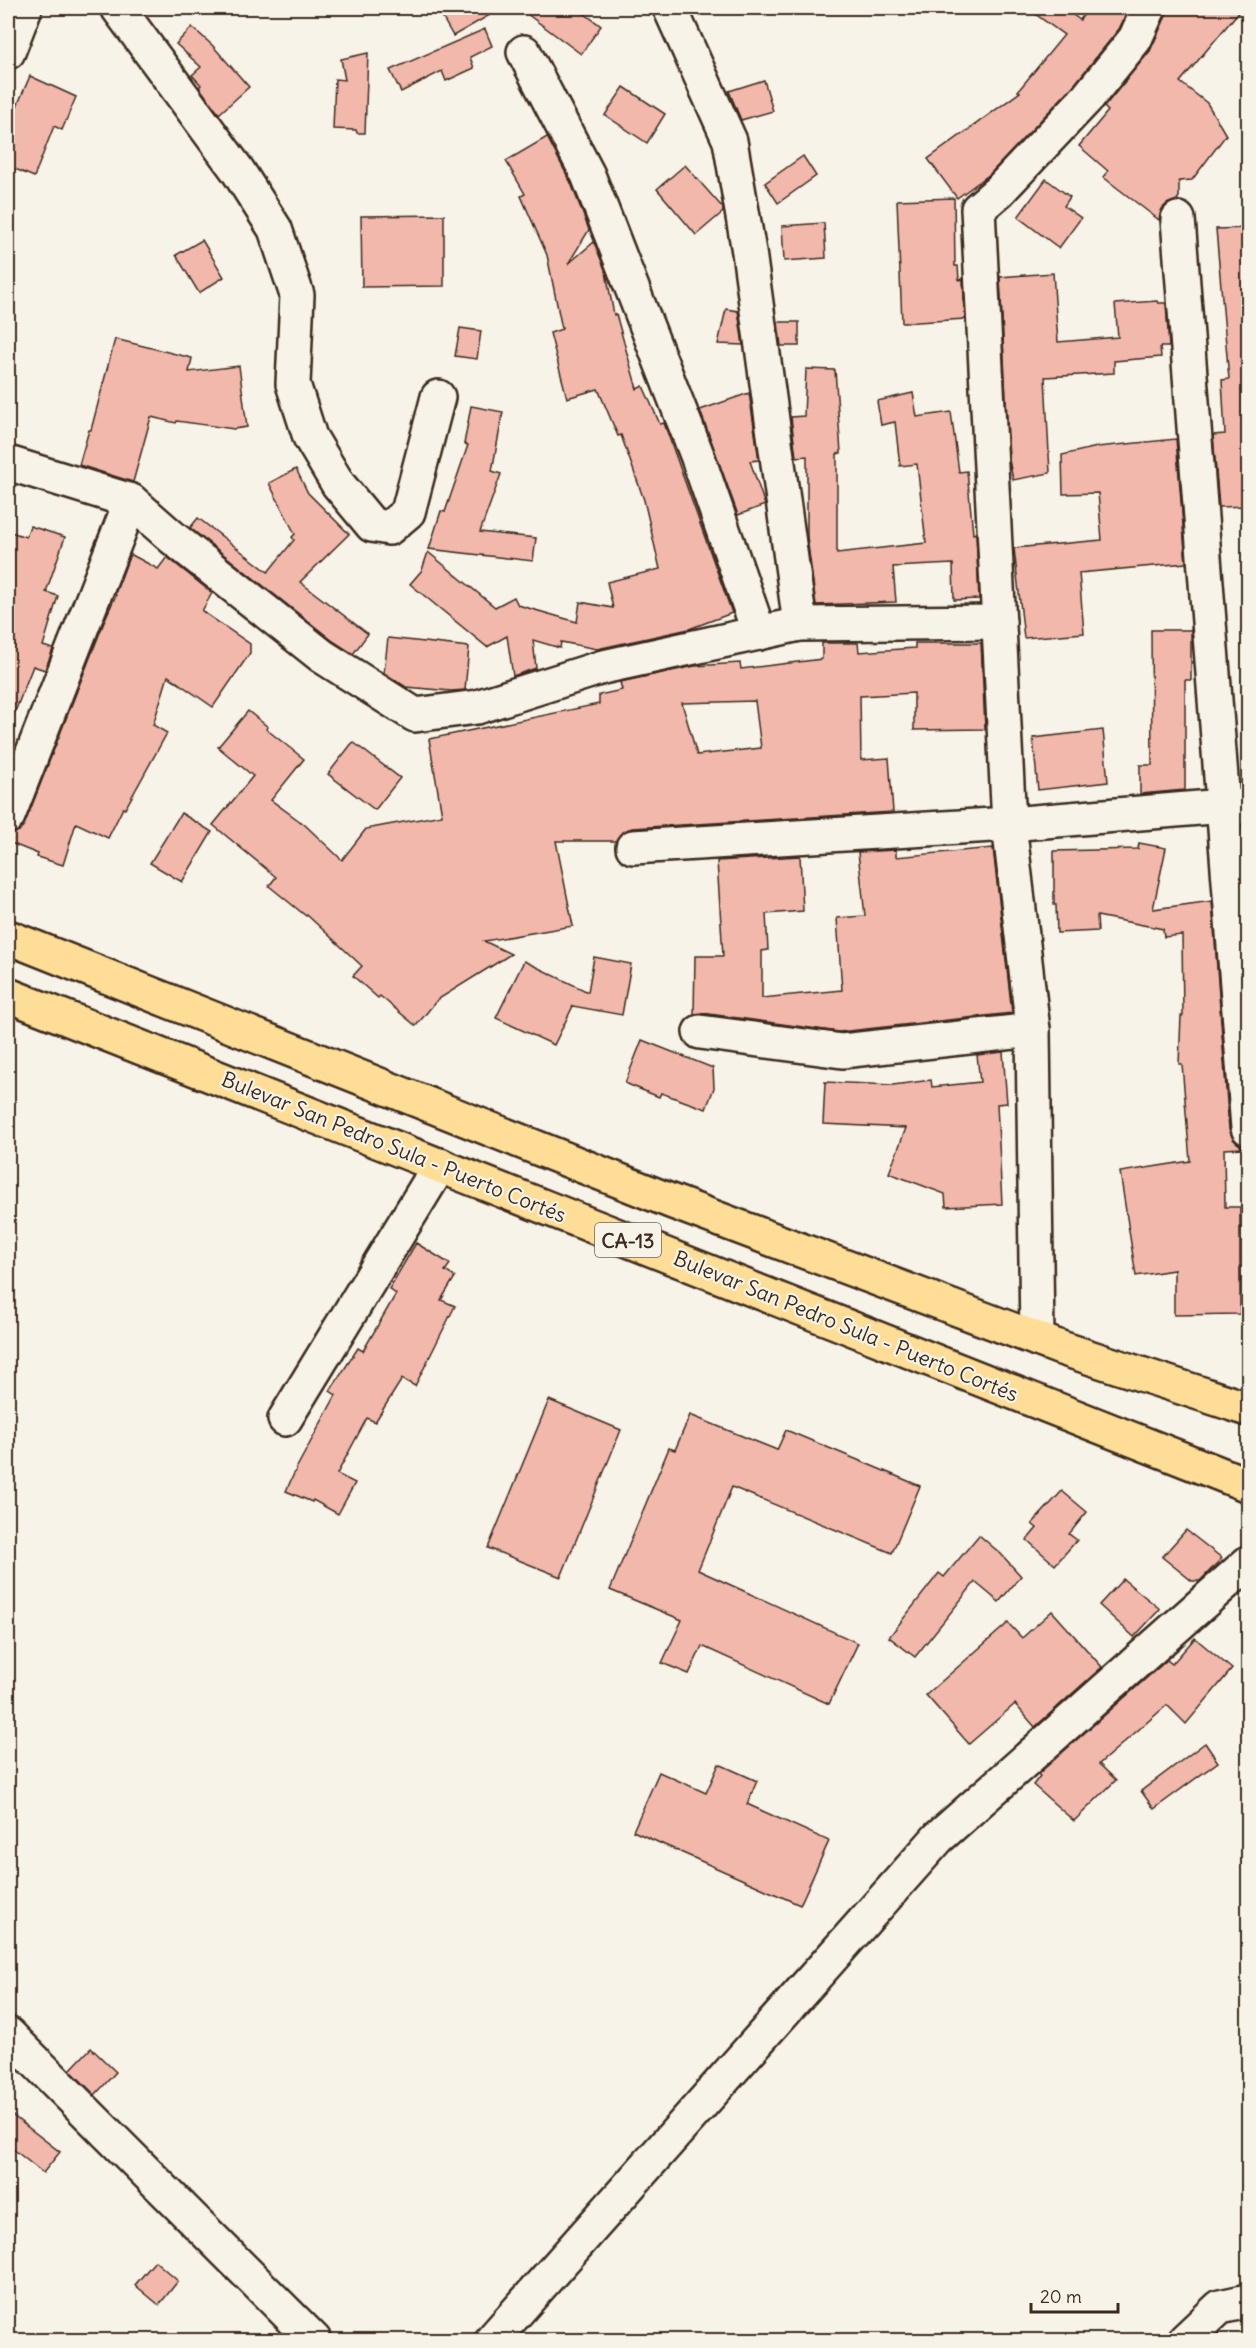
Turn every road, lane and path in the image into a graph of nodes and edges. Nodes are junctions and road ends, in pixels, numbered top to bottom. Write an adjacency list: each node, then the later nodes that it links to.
1 (25, 8): 5 (street)
2 (118, 8): 8 (street)
3 (670, 8): 12 (street)
4 (1149, 8): 11 (street)
5 (8, 52)
6 (524, 52): 13 (street)
7 (1178, 219): 14 (street)
8 (438, 397)
9 (8, 463): 10 (street)
10 (131, 501): 13 (street); 15 (street)
11 (999, 622): 12 (street); 16 (street)
12 (800, 624): 13 (street)
13 (759, 633)
14 (1236, 807): 16 (street); 22 (street)
15 (8, 816)
16 (1009, 824): 17 (street); 20 (street)
17 (633, 847)
18 (8, 937): 24 (highway, CA-13)
19 (8, 995): 23 (highway, Bulevar San Pedro Sula - Puerto Cortés / CA-13)
20 (1033, 1030): 21 (street); 24 (street)
21 (700, 1032)
22 (1248, 1128)
23 (440, 1165): 26 (street); 27 (highway, Bulevar San Pedro Sula - Puerto Cortés / CA-13)
24 (1037, 1339): 25 (highway, CA-13)
25 (1248, 1409)
26 (285, 1419)
27 (1248, 1485)
28 (1248, 1563): 32 (street)
29 (8, 2034): 31 (street)
30 (1248, 2301): 33 (street)
31 (314, 2340)
32 (492, 2340)
33 (1185, 2340)

